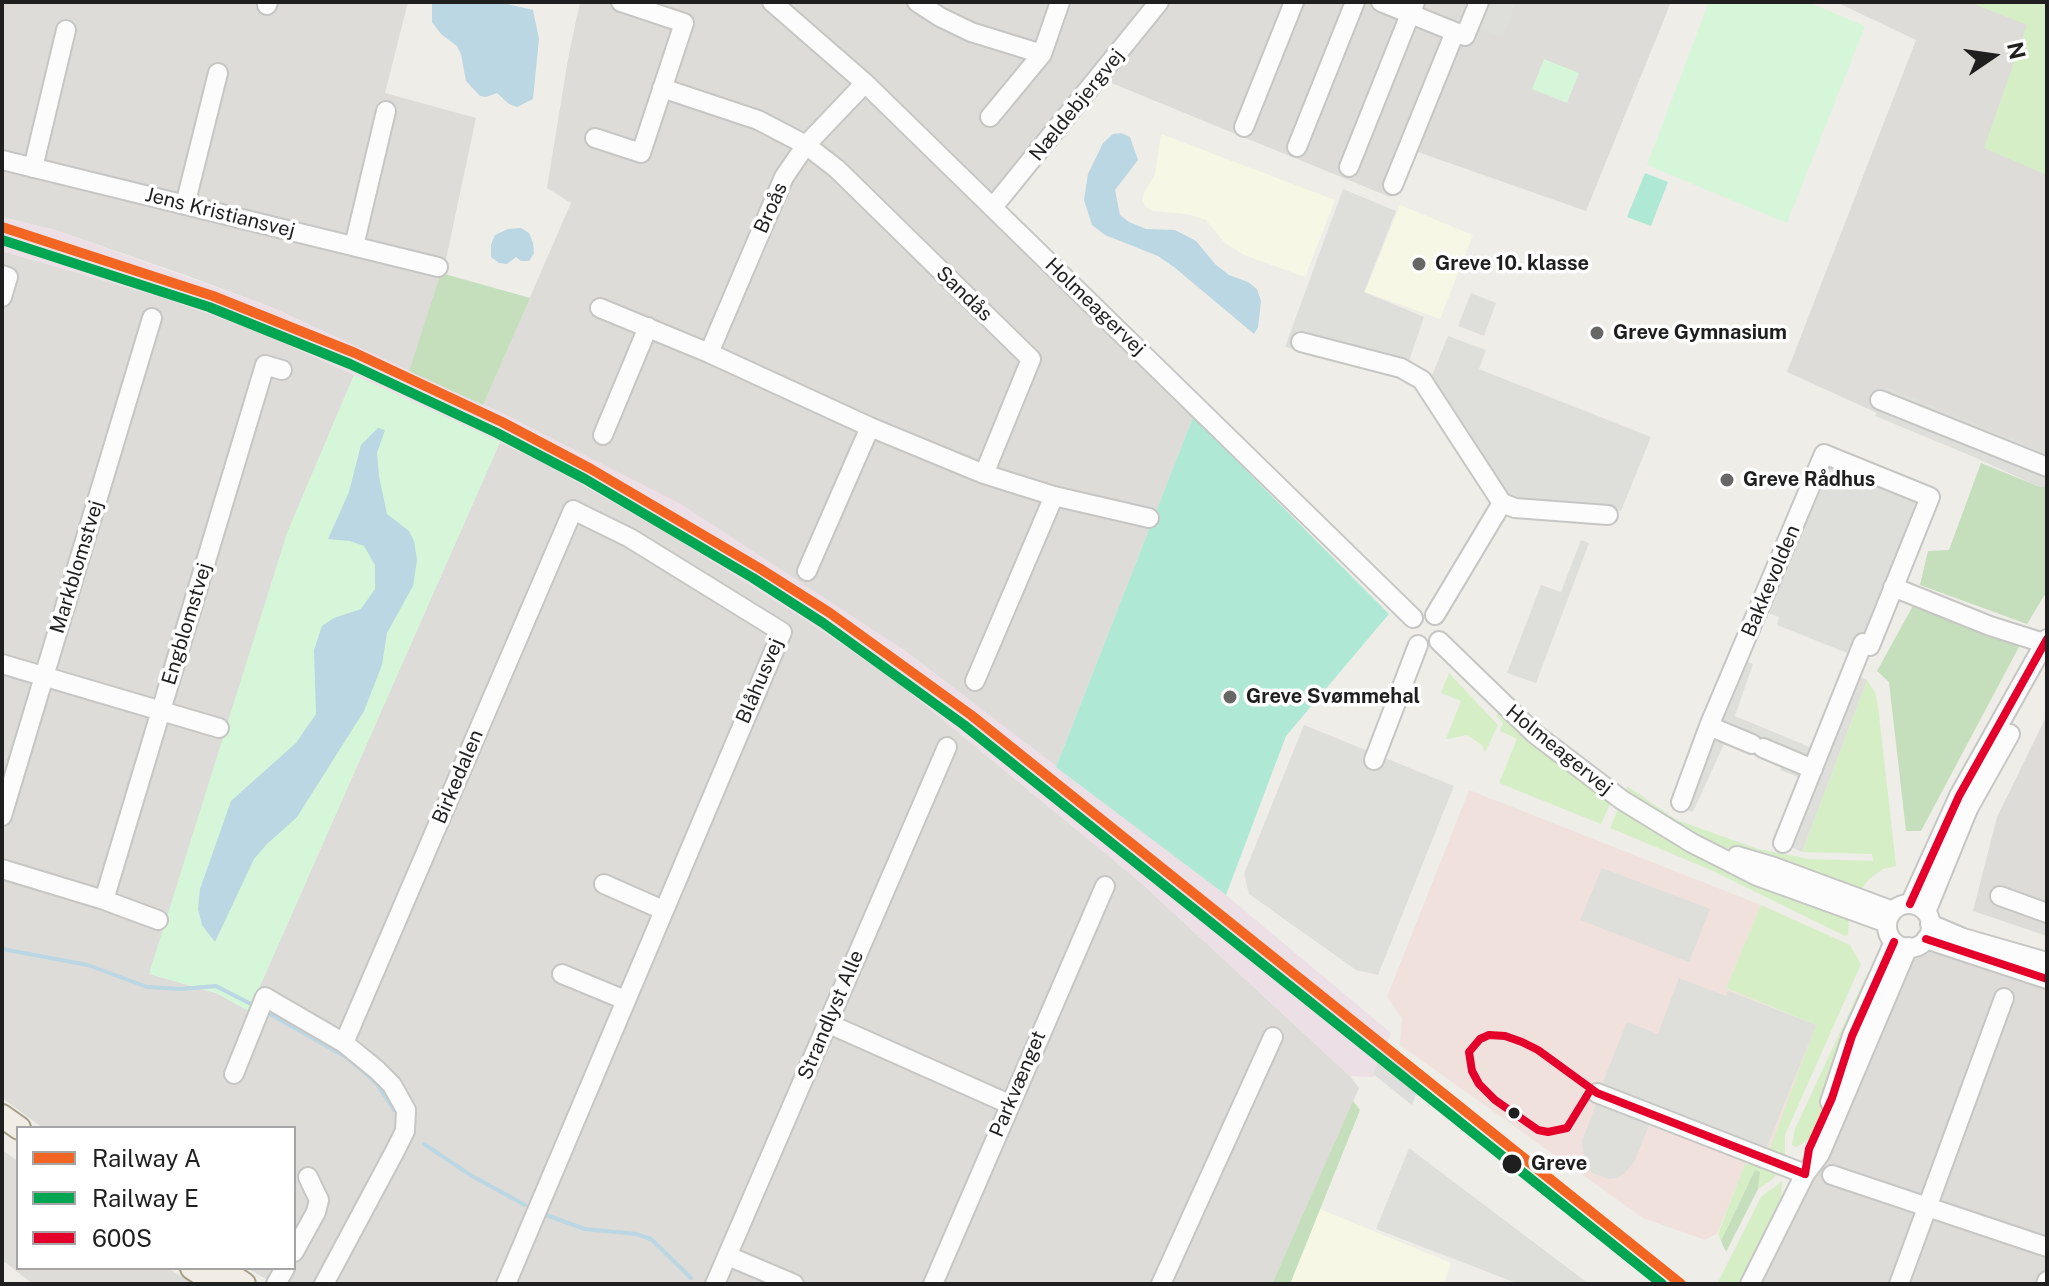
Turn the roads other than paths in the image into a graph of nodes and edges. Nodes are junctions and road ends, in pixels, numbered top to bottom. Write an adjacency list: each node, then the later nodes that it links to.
1 (621, 2): 17 (street)
2 (772, 2): 16 (street, Holmeagervej)
3 (918, 2): 13 (street)
4 (1060, 2): 13 (street)
5 (1159, 2): 28 (street, Nældebjergvej)
6 (1294, 2): 20 (street)
7 (1355, 2): 23 (street)
8 (1381, 2): 10 (street)
9 (1479, 2): 12 (street)
10 (1412, 8): 12 (street); 25 (street)
11 (66, 30): 26 (street)
12 (1460, 34): 14 (street)
13 (1042, 54): 19 (street)
14 (1456, 59)
15 (218, 73): 27 (street)
16 (865, 83): 22 (street, Broås); 28 (street, Holmeagervej)
17 (662, 88): 21 (street); 22 (street)
18 (386, 111): 29 (street)
19 (990, 117)
20 (1244, 127)
21 (595, 138)
22 (806, 145): 37 (street, Broås); 43 (street, Sandås)
23 (1297, 147)
24 (2, 160): 26 (street, Jens Kristiansvej)
25 (1349, 167)
26 (33, 168): 27 (street, Jens Kristiansvej)
27 (185, 205): 29 (street, Jens Kristiansvej)
28 (993, 207): 52 (street, Holmeagervej)
29 (354, 246): 30 (street, Jens Kristiansvej)
30 (438, 267)
31 (2, 275): 32 (street)
32 (2, 297)
33 (600, 308): 35 (street)
34 (152, 318): 58 (street, Markblomstvej)
35 (648, 327): 37 (street); 41 (street)
36 (1301, 342): 45 (street)
37 (709, 353): 40 (street)
38 (282, 370): 60 (street, Engblomstvej)
39 (1880, 400): 42 (street)
40 (870, 427): 43 (street); 49 (street)
41 (603, 435)
42 (2047, 467)
43 (984, 474): 44 (street)
44 (1054, 496): 48 (street); 59 (street)
45 (1502, 503): 47 (street); 51 (street)
46 (573, 510): 74 (street, Blåhusvej); 88 (street, Birkedalen)
47 (1608, 515)
48 (1149, 518)
49 (807, 571)
50 (1893, 587): 54 (street); 61 (street, Bakkevolden); 65 (street, Bakkevolden)
51 (1435, 615): 52 (street); 53 (street)
52 (1413, 618): 55 (street)
53 (1439, 641): 55 (street); 76 (street, Holmeagervej)
54 (2046, 642): 76 (street)
55 (1418, 645): 64 (street)
56 (2, 664): 58 (street)
57 (2047, 665): 76 (street)
58 (43, 677): 60 (street); 67 (street, Markblomstvej)
59 (975, 681)
60 (160, 711): 62 (street); 73 (street, Engblomstvej)
61 (1709, 726): 65 (street); 66 (street, Bakkevolden)
62 (219, 728)
63 (947, 747): 86 (street, Strandlyst Alle)
64 (1374, 760)
65 (1813, 769): 68 (street, Bakkevolden)
66 (1681, 802)
67 (2, 816)
68 (1783, 843)
69 (2, 869): 73 (street)
70 (604, 884): 74 (street)
71 (1105, 886): 91 (street, Parkvænget)
72 (2000, 896): 75 (street)
73 (104, 900): 77 (street)
74 (663, 910): 85 (street, Blåhusvej)
75 (2047, 913)
76 (1912, 919): 78 (street); 78 (street); 80 (street); 82 (street)
77 (158, 920)
78 (1901, 944): 92 (street)
79 (1961, 962): 83 (street)
80 (2047, 962)
81 (562, 974): 85 (street)
82 (2047, 979)
83 (2047, 989)
84 (2004, 998): 95 (street)
85 (625, 1000): 104 (street, Blåhusvej)
86 (827, 1023): 91 (street); 98 (street, Strandlyst Alle)
87 (1273, 1037): 108 (street)
88 (344, 1043): 89 (street); 103 (street)
89 (234, 1074)
90 (1597, 1093): 92 (street)
91 (1009, 1104): 107 (street, Parkvænget)
92 (1805, 1174): 109 (street)
93 (1832, 1175): 95 (street)
94 (308, 1177): 97 (street)
95 (1927, 1208): 96 (street); 110 (street)
96 (2047, 1247)
97 (296, 1248)
98 (728, 1256): 105 (street, Strandlyst Alle); 106 (street)
99 (195, 1270): 101 (main road)
100 (223, 1270): 102 (main road)
101 (217, 1284)
102 (244, 1284)
103 (324, 1284)
104 (506, 1284)
105 (715, 1284)
106 (794, 1284)
107 (933, 1284)
108 (1161, 1284)
109 (1750, 1284)
110 (1899, 1284)

